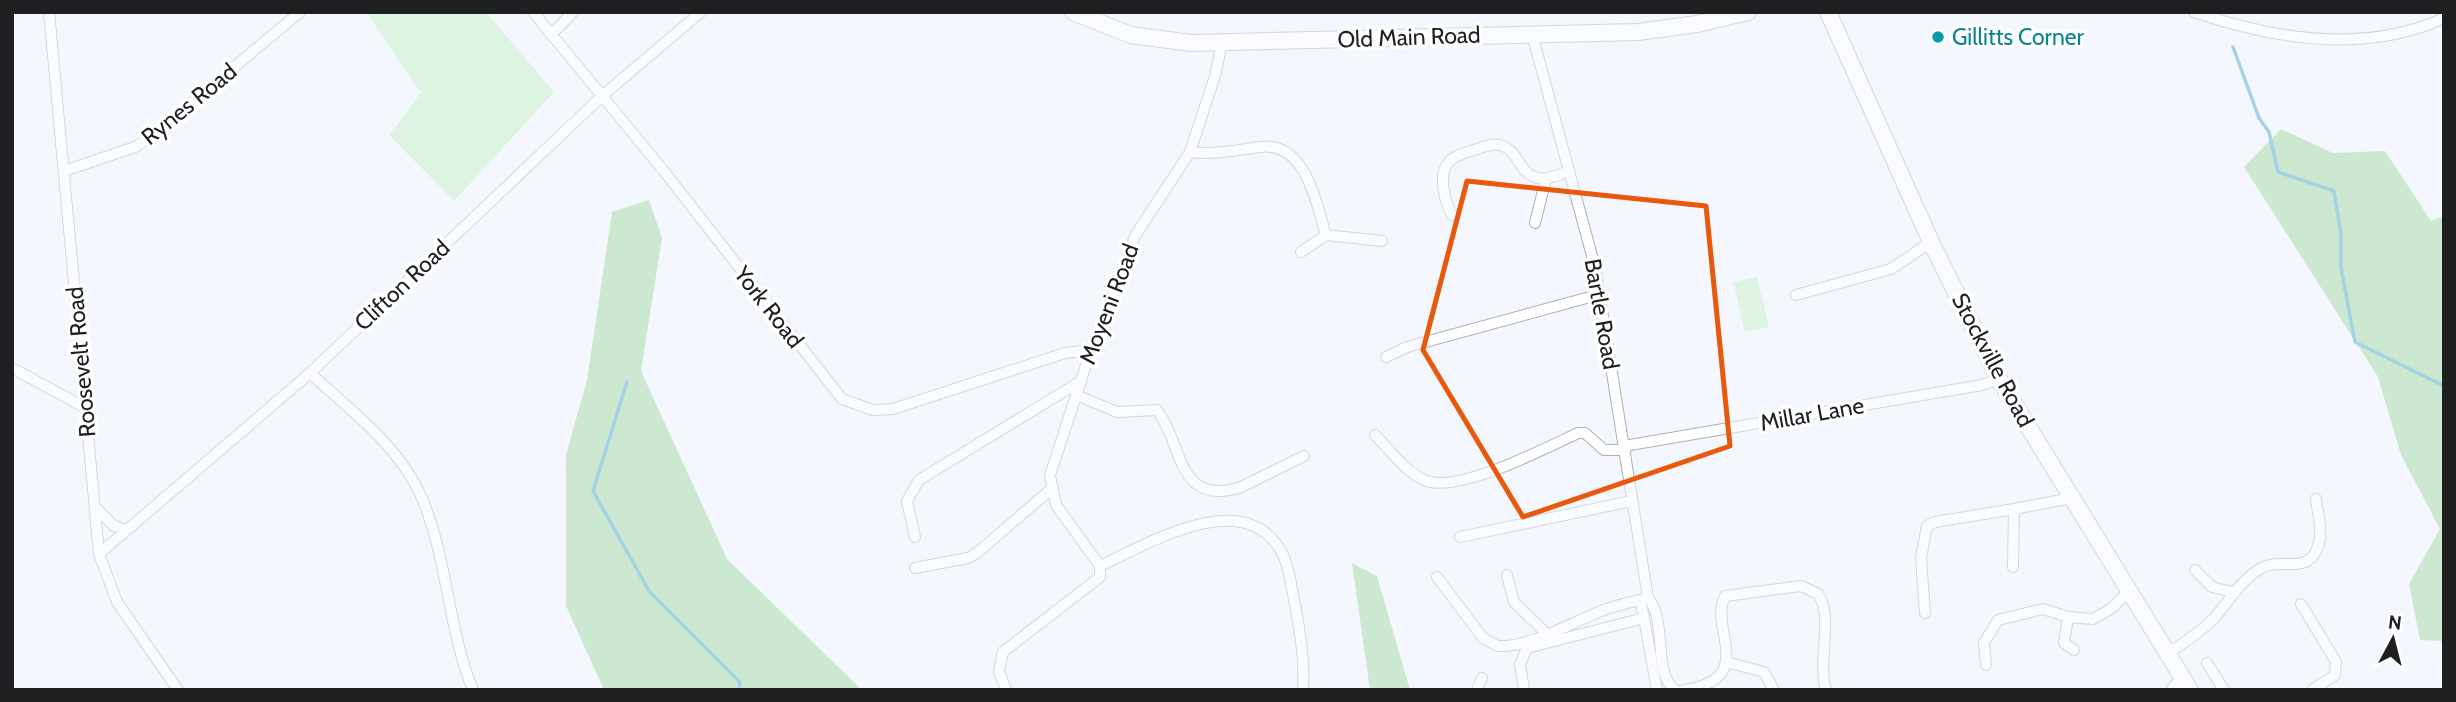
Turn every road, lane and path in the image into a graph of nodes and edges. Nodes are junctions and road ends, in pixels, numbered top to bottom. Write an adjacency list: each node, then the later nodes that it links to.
1 (49, 12): 16 (street, Roosevelt Road)
2 (300, 12): 16 (street, Rynes Road)
3 (573, 12): 12 (street)
4 (701, 12): 14 (street, Clifton Road)
5 (1073, 12): 13 (street, Old Main Road)
6 (1748, 12): 11 (street, Old Main Road)
7 (1828, 12): 23 (street, Stockville Road)
8 (2194, 12): 10 (street)
9 (538, 14): 12 (street, York Road)
10 (2444, 18)
11 (1532, 34): 13 (street, Old Main Road); 17 (street, Bartle Road)
12 (551, 35): 14 (street, York Road)
13 (1222, 43): 15 (street, Moyeni Road)
14 (602, 96): 27 (street, York Road); 30 (street, Clifton Road)
15 (1190, 152): 21 (street); 27 (street, Moyeni Road)
16 (64, 171): 34 (street, Roosevelt Road)
17 (1569, 171): 18 (street); 25 (street, Bartle Road)
18 (1546, 179): 19 (street); 20 (street)
19 (1452, 215)
20 (1535, 223)
21 (1326, 235): 22 (street); 24 (street)
22 (1382, 241)
23 (1931, 242): 26 (street); 31 (street, Stockville Road)
24 (1301, 252)
25 (1601, 294): 28 (street); 36 (street, Bartle Road)
26 (1796, 295)
27 (1091, 350): 32 (street, Moyeni Road)
28 (1386, 357)
29 (12, 368): 34 (street)
30 (310, 373): 44 (street, Clifton Road); 70 (street)
31 (1999, 379): 36 (street, Millar Lane); 39 (street, Stockville Road)
32 (1081, 381): 33 (street, Moyeni Road); 45 (street)
33 (1076, 395): 37 (street); 38 (street, Moyeni Road)
34 (86, 408): 42 (street, Roosevelt Road)
35 (1375, 435): 36 (street)
36 (1625, 448): 41 (street, Bartle Road)
37 (1304, 456)
38 (1050, 490): 48 (street); 50 (street)
39 (2072, 498): 43 (street); 54 (street, Stockville Road)
40 (2316, 499): 55 (street)
41 (1632, 501): 46 (street); 56 (street, Bartle Road)
42 (95, 507): 44 (street); 47 (street, Roosevelt Road)
43 (2014, 509): 49 (street); 58 (street)
44 (126, 530): 47 (street, Clifton Road)
45 (915, 537)
46 (1460, 537)
47 (99, 554): 69 (street, Roosevelt Road)
48 (1100, 566): 71 (street); 72 (street)
49 (2013, 567)
50 (915, 568)
51 (2195, 570): 55 (street)
52 (1507, 575): 61 (street)
53 (1437, 577): 61 (street)
54 (2130, 591): 59 (street); 63 (street, Stockville Road)
55 (2232, 592): 63 (street)
56 (1644, 599): 60 (street); 61 (street); 76 (street)
57 (2301, 604): 82 (street)
58 (1925, 613)
59 (2067, 617): 62 (street); 66 (street)
60 (1644, 618): 74 (street); 75 (street)
61 (1547, 634)
62 (2074, 650)
63 (2168, 653): 68 (street, Stockville Road)
64 (1726, 662): 77 (street); 78 (street); 79 (street)
65 (2207, 663): 81 (street)
66 (1986, 665)
67 (1482, 678): 73 (street)
68 (2186, 683): 80 (street)
69 (173, 688)
70 (473, 690)
71 (1006, 690)
72 (1303, 690)
73 (1477, 690)
74 (1524, 690)
75 (1657, 690)
76 (1676, 690)
77 (1684, 690)
78 (1774, 690)
79 (1826, 690)
80 (2171, 690)
81 (2224, 690)
82 (2312, 690)

